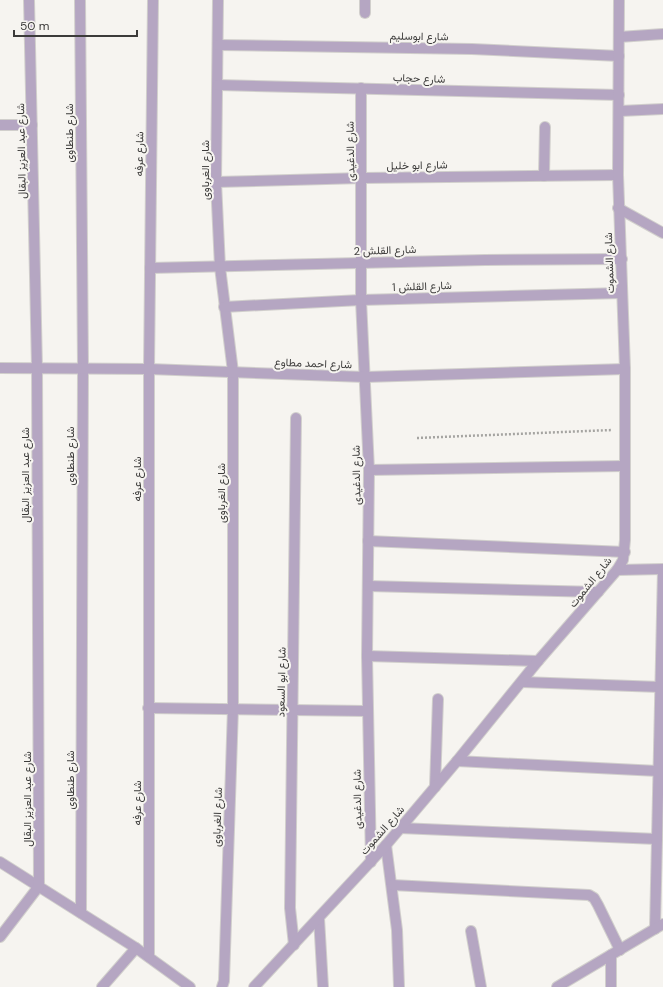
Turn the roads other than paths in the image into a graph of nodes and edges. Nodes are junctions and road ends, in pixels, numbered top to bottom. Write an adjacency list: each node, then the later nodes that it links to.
1 (29, 0): 18 (street, شارع عبد العزيز البقال)
2 (80, 0): 35 (street, شارع طنطاوى)
3 (153, 0): 29 (street, شارع عرفه)
4 (218, 0): 10 (street, شارع الغرباوى)
5 (365, 0): 7 (street)
6 (619, 0): 9 (street, شارع الشموت)
7 (365, 13)
8 (663, 34): 9 (street)
9 (619, 37): 11 (street, شارع الشموت)
10 (218, 45): 11 (street, شارع ابوسليم); 12 (street, شارع الغرباوى)
11 (619, 56): 14 (street, شارع الشموت)
12 (218, 85): 13 (street, شارع حجاب); 23 (street, شارع الغرباوى)
13 (361, 88): 14 (street, شارع حجاب); 22 (street, شارع الدغيدى)
14 (619, 95): 16 (street, شارع الشموت)
15 (663, 109): 16 (street)
16 (620, 112): 20 (street, شارع الشموت)
17 (0, 125): 18 (street)
18 (32, 125): 34 (street, شارع عبد العزيز البقال)
19 (545, 127): 21 (street)
20 (618, 175): 21 (street, شارع ابو خليل); 24 (street, شارع الشموت)
21 (544, 176): 22 (street, شارع ابو خليل)
22 (362, 178): 23 (street, شارع ابو خليل); 27 (street, شارع الدغيدى)
23 (216, 182): 28 (street, شارع الغرباوى)
24 (618, 208): 25 (street); 26 (street, شارع الشموت)
25 (663, 233)
26 (622, 259): 27 (street, شارع القلش 2); 30 (street, شارع الشموت)
27 (361, 263): 28 (street, شارع القلش 2); 31 (street, شارع الدغيدى)
28 (220, 267): 29 (street, شارع القلش 2); 32 (street, شارع الغرباوى)
29 (150, 268): 36 (street, شارع عرفه)
30 (622, 293): 31 (street, شارع القلش 1); 37 (street, شارع الشموت)
31 (361, 300): 32 (street, شارع القلش 1); 39 (street, شارع الدغيدى)
32 (224, 307): 38 (street, شارع الغرباوى)
33 (0, 368): 34 (street, شارع احمد مطاوع)
34 (37, 368): 35 (street, شارع احمد مطاوع); 66 (street, شارع عبد العزيز البقال)
35 (83, 368): 36 (street, شارع احمد مطاوع); 68 (street, شارع طنطاوى)
36 (149, 369): 38 (street, شارع احمد مطاوع); 54 (street, شارع عرفه)
37 (624, 369): 39 (street, شارع احمد مطاوع); 41 (street, شارع الشموت)
38 (233, 372): 39 (street, شارع احمد مطاوع); 55 (street, شارع الغرباوى)
39 (365, 377): 42 (street, شارع الدغيدى)
40 (296, 418): 56 (street, شارع ابو السعود)
41 (625, 466): 42 (street); 44 (street, شارع الشموت)
42 (369, 470): 43 (street, شارع الدغيدى)
43 (368, 541): 44 (street); 47 (street, شارع الدغيدى)
44 (625, 552): 46 (street, شارع الشموت)
45 (663, 569): 46 (street); 52 (street)
46 (617, 570): 48 (street, شارع الشموت)
47 (368, 586): 48 (street); 49 (street, شارع الدغيدى)
48 (598, 592): 50 (street, شارع الشموت)
49 (367, 656): 50 (street); 57 (street, شارع الدغيدى)
50 (538, 661): 51 (street, شارع الشموت)
51 (522, 682): 52 (street); 58 (street, شارع الشموت)
52 (660, 687): 59 (street)
53 (438, 699): 60 (street)
54 (148, 708): 55 (street); 77 (street, شارع عرفه)
55 (233, 708): 56 (street); 80 (street, شارع الغرباوى)
56 (293, 709): 57 (street); 73 (street, شارع ابو السعود)
57 (367, 710): 65 (street, شارع الدغيدى)
58 (457, 761): 59 (street); 60 (street, شارع الشموت)
59 (658, 770): 62 (street)
60 (435, 787): 61 (street, شارع الشموت)
61 (400, 828): 62 (street); 63 (street, شارع الشموت)
62 (656, 839): 70 (street)
63 (386, 845): 65 (street, شارع الشموت); 67 (street)
64 (0, 862): 66 (street)
65 (371, 862): 69 (street, شارع الشموت)
66 (39, 886): 68 (street); 72 (street)
67 (392, 886): 75 (street); 83 (street)
68 (82, 913): 74 (street)
69 (319, 918): 73 (street, شارع الشموت); 82 (street)
70 (659, 927): 75 (street)
71 (471, 931): 84 (street)
72 (0, 937)
73 (294, 945): 81 (street, شارع الشموت)
74 (136, 948): 77 (street); 78 (street)
75 (620, 950): 76 (street)
76 (611, 955): 85 (street); 86 (street)
77 (149, 957): 79 (street)
78 (102, 987)
79 (190, 987)
80 (222, 987)
81 (254, 987)
82 (323, 987)
83 (399, 987)
84 (481, 987)
85 (557, 987)
86 (611, 987)

